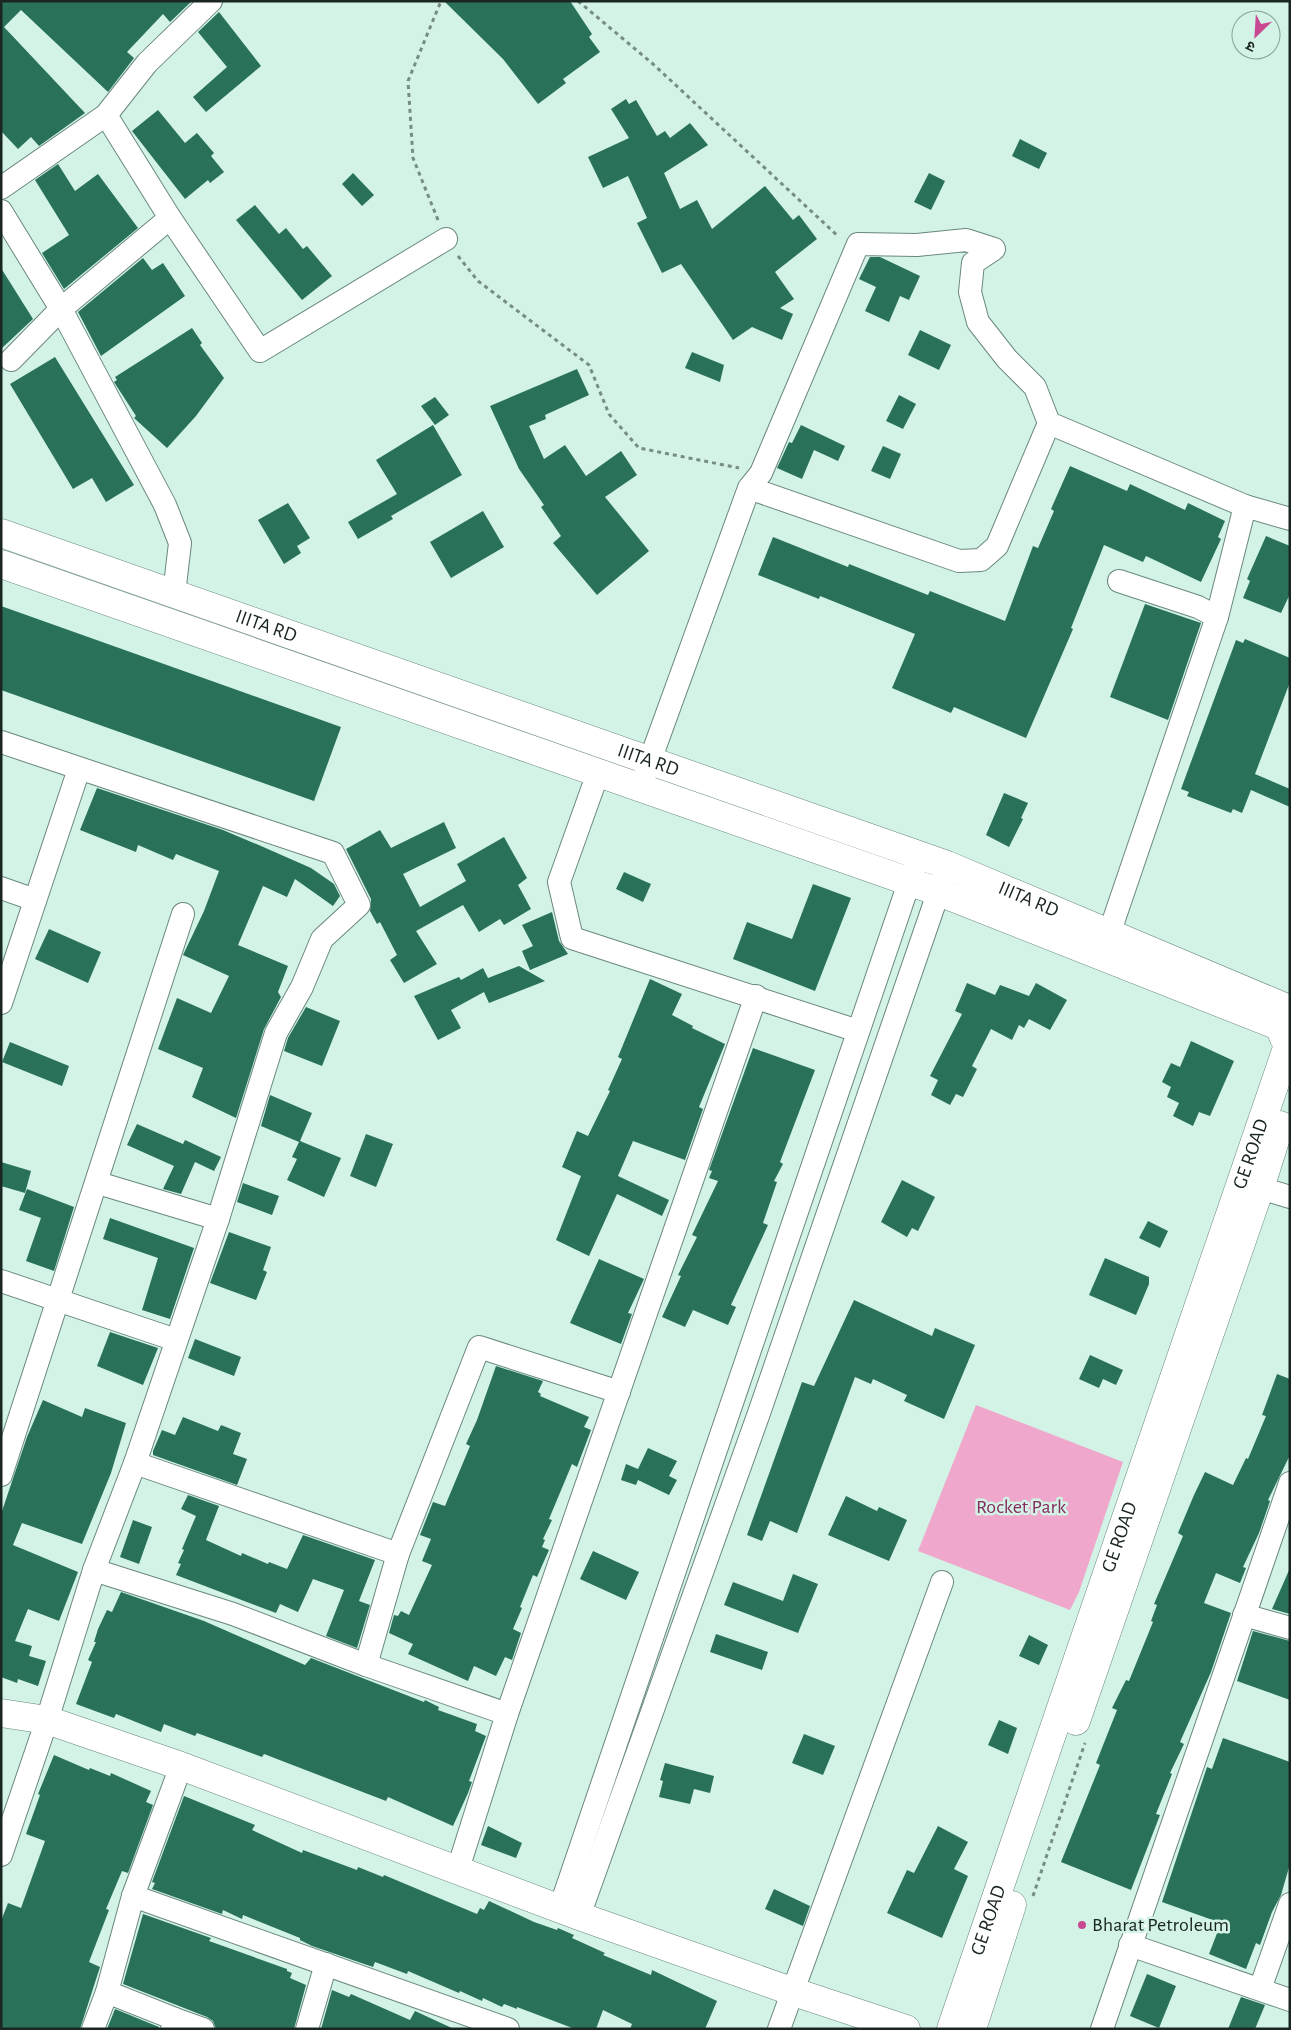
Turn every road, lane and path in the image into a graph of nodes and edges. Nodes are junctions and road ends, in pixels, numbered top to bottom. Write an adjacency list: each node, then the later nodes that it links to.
1 (211, 1): 4 (street)
2 (441, 1): 8 (path)
3 (578, 1): 9 (path)
4 (106, 115): 5 (street); 7 (street)
5 (1, 188)
6 (1, 211): 10 (street)
7 (170, 218): 8 (street); 10 (street)
8 (446, 240): 13 (path)
9 (846, 272): 12 (street); 13 (street)
10 (61, 310): 11 (street); 19 (street)
11 (11, 360)
12 (1049, 423): 13 (street); 14 (street)
13 (755, 481): 22 (street)
14 (1245, 506): 15 (street); 20 (street)
15 (1290, 520)
16 (1, 533): 19 (street, IIITA RD)
17 (1, 564): 24 (street, IIITA RD)
18 (1119, 581): 20 (street)
19 (174, 594): 22 (street, IIITA RD)
20 (1216, 617): 33 (street)
21 (1, 742): 23 (street)
22 (649, 761): 25 (street); 26 (street, IIITA RD)
23 (79, 769): 31 (street); 42 (street)
24 (598, 773): 25 (street, IIITA RD); 34 (street)
25 (640, 787): 28 (street, IIITA RD)
26 (918, 855): 27 (street, IIITA RD); 28 (street)
27 (948, 865): 30 (street); 33 (street, IIITA RD)
28 (909, 882): 30 (street, IIITA RD); 37 (street)
29 (1, 888): 31 (street)
30 (939, 892): 36 (street, IIITA RD); 65 (street)
31 (35, 900): 35 (street)
32 (184, 914): 39 (street)
33 (1109, 934): 36 (street, IIITA RD)
34 (756, 996): 37 (street); 46 (street)
35 (1, 1002)
36 (1287, 1027): 50 (street, GE ROAD)
37 (858, 1032): 65 (street)
38 (1290, 1092): 40 (street, GE ROAD)
39 (98, 1183): 42 (street); 44 (street)
40 (1260, 1188): 41 (street); 50 (street, GE ROAD)
41 (1290, 1197)
42 (218, 1219): 45 (street)
43 (1, 1281): 44 (street)
44 (58, 1300): 45 (street); 48 (street)
45 (176, 1340): 47 (street)
46 (619, 1392): 51 (street); 58 (street)
47 (135, 1463): 51 (street); 52 (street)
48 (1, 1475)
49 (1290, 1483): 54 (street)
50 (1130, 1532): 79 (street, GE ROAD); 80 (street, GE ROAD)
51 (398, 1554): 56 (street)
52 (94, 1570): 56 (street); 59 (street)
53 (942, 1582): 70 (street)
54 (1244, 1615): 55 (street); 66 (street)
55 (1290, 1628)
56 (366, 1665): 58 (street)
57 (1, 1713): 59 (street)
58 (507, 1714): 62 (street)
59 (47, 1720): 60 (street); 61 (street)
60 (181, 1766): 62 (street); 63 (street)
61 (1, 1855)
62 (458, 1869): 65 (street)
63 (133, 1896): 67 (street); 69 (street)
64 (1290, 1904): 68 (street)
65 (570, 1912): 70 (street)
66 (1130, 1945): 68 (street); 81 (street)
67 (326, 1964): 73 (street); 76 (street)
68 (1260, 1990): 71 (street)
69 (107, 1992): 72 (street); 74 (street)
70 (791, 1992): 77 (street); 78 (street)
71 (1290, 2000)
72 (173, 2024): 75 (street)
73 (500, 2027)
74 (94, 2029)
75 (203, 2029)
76 (307, 2029)
77 (779, 2029)
78 (906, 2029)
79 (950, 2029)
80 (972, 2029)
81 (1102, 2029)

